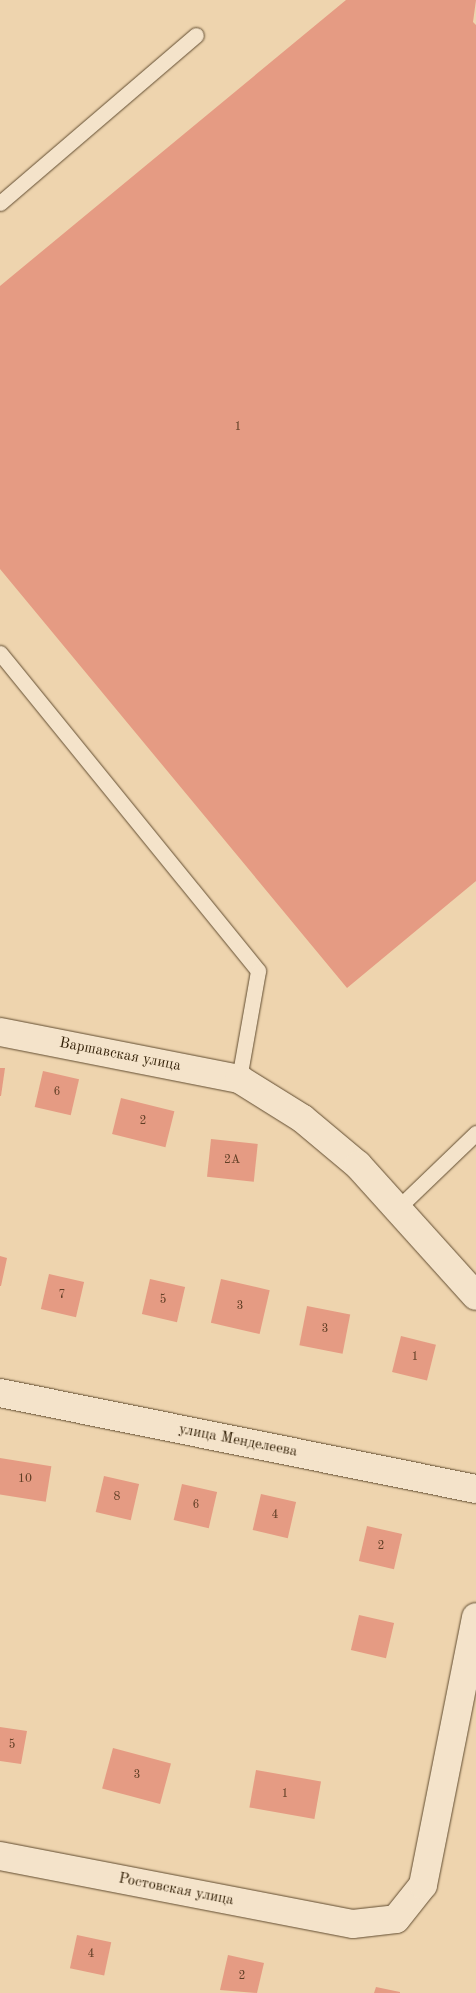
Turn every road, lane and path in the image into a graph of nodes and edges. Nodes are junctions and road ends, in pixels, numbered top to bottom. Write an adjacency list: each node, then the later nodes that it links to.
1 (196, 35): 2 (lane)
2 (0, 204)
3 (0, 653): 5 (lane)
4 (0, 1032): 5 (street, Варшавская улица)
5 (239, 1079): 7 (street)
6 (476, 1133): 7 (lane)
7 (399, 1207): 8 (street)
8 (476, 1296)
9 (0, 1393): 10 (street, улица Менделеева)
10 (476, 1489)
11 (476, 1617): 12 (street, Ростовская улица)
12 (0, 1856)

